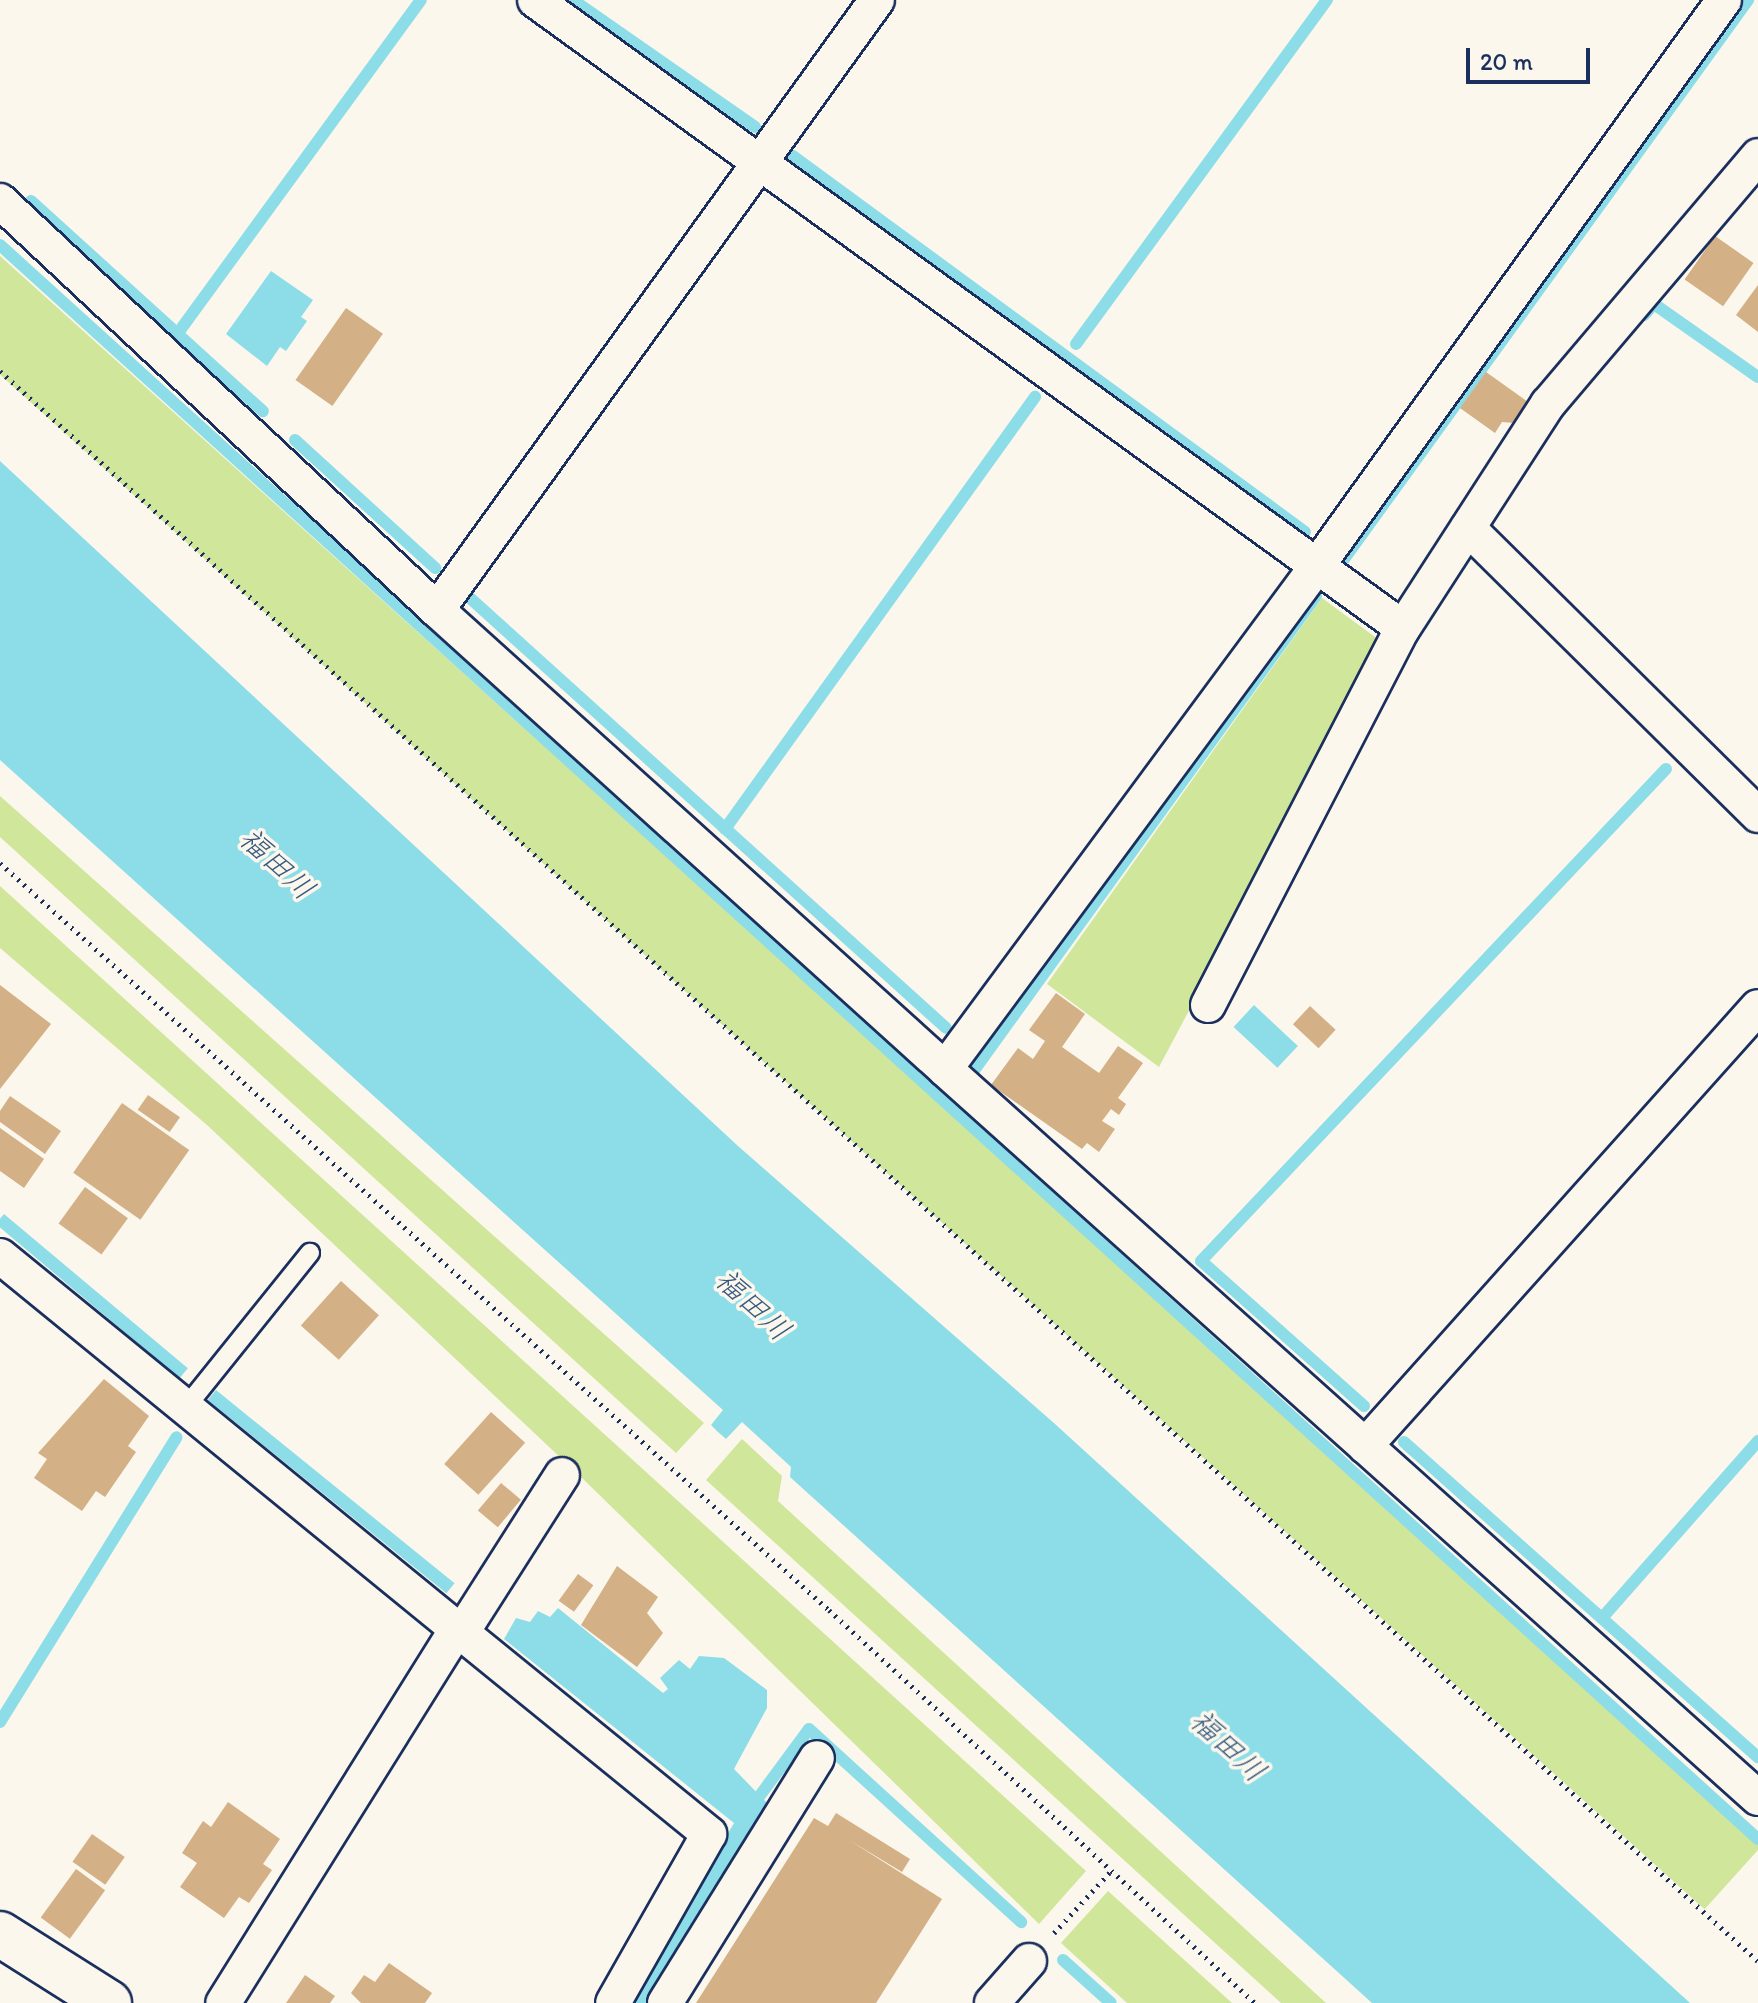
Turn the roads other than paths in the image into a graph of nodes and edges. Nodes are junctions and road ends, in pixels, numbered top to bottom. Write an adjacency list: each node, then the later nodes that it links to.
1 (535, 0): 5 (street)
2 (877, 0): 5 (street)
3 (1724, 0): 8 (street)
4 (1758, 156): 7 (street)
5 (759, 163): 8 (street); 9 (street)
6 (0, 201): 9 (street)
7 (1468, 528): 10 (street); 11 (street)
8 (1317, 566): 10 (street); 14 (street)
9 (437, 610): 14 (street)
10 (1403, 628): 12 (street)
11 (1758, 815)
12 (1208, 1005)
13 (1758, 1007): 18 (street)
14 (945, 1069): 18 (street)
15 (310, 1253): 17 (lane)
16 (0, 1256): 17 (street)
17 (186, 1407): 20 (street)
18 (1365, 1446): 22 (street)
19 (562, 1475): 20 (street)
20 (460, 1630): 26 (street); 27 (street)
21 (817, 1758): 28 (street)
22 (1758, 1798)
23 (0, 1934): 25 (street)
24 (1029, 1961): 29 (street)
25 (109, 2003)
26 (223, 2003)
27 (613, 2003)
28 (665, 2003)
29 (992, 2003)

